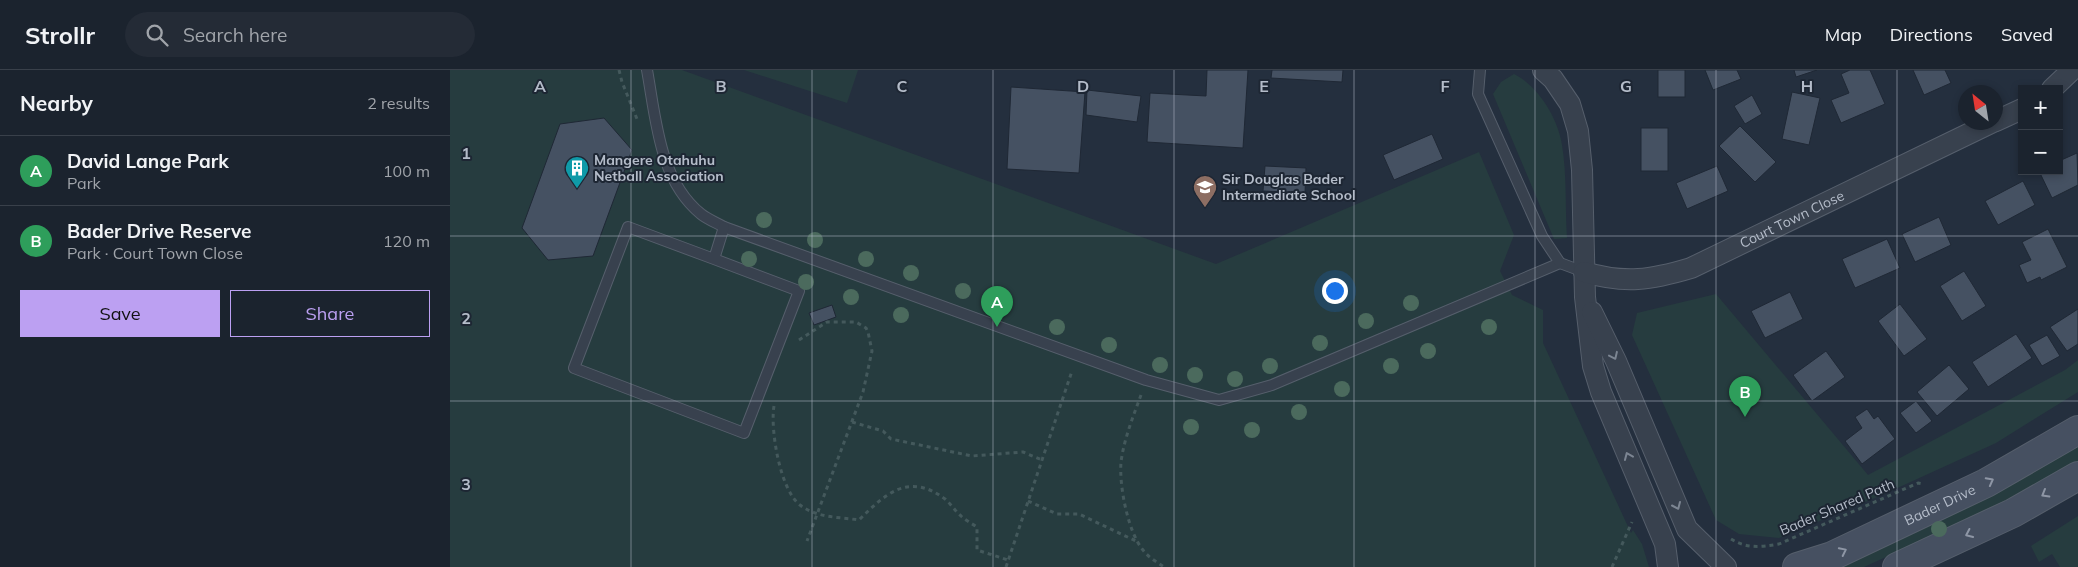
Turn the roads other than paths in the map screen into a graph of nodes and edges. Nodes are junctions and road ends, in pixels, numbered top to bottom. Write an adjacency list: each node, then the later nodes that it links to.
1 (647, 70): 9 (lane)
2 (1480, 70): 11 (lane)
3 (1543, 70): 12 (street)
4 (2072, 70): 5 (street)
5 (2056, 85)
6 (2018, 111): 7 (street, Court Town Close)
7 (2003, 118)
8 (1977, 130): 12 (street, Court Town Close)
9 (724, 226): 10 (lane); 11 (lane)
10 (714, 259): 10 (lane)
11 (1560, 263): 12 (lane)
12 (1584, 272): 13 (street)
13 (1585, 297): 16 (street, one-way to 13); 17 (street, one-way to 17)
14 (2078, 430): 18 (main road, Bader Drive, one-way to 14)
15 (2078, 476): 19 (main road, one-way to 19)
16 (1668, 567)
17 (1726, 567)
18 (1797, 567)
19 (1896, 567)

